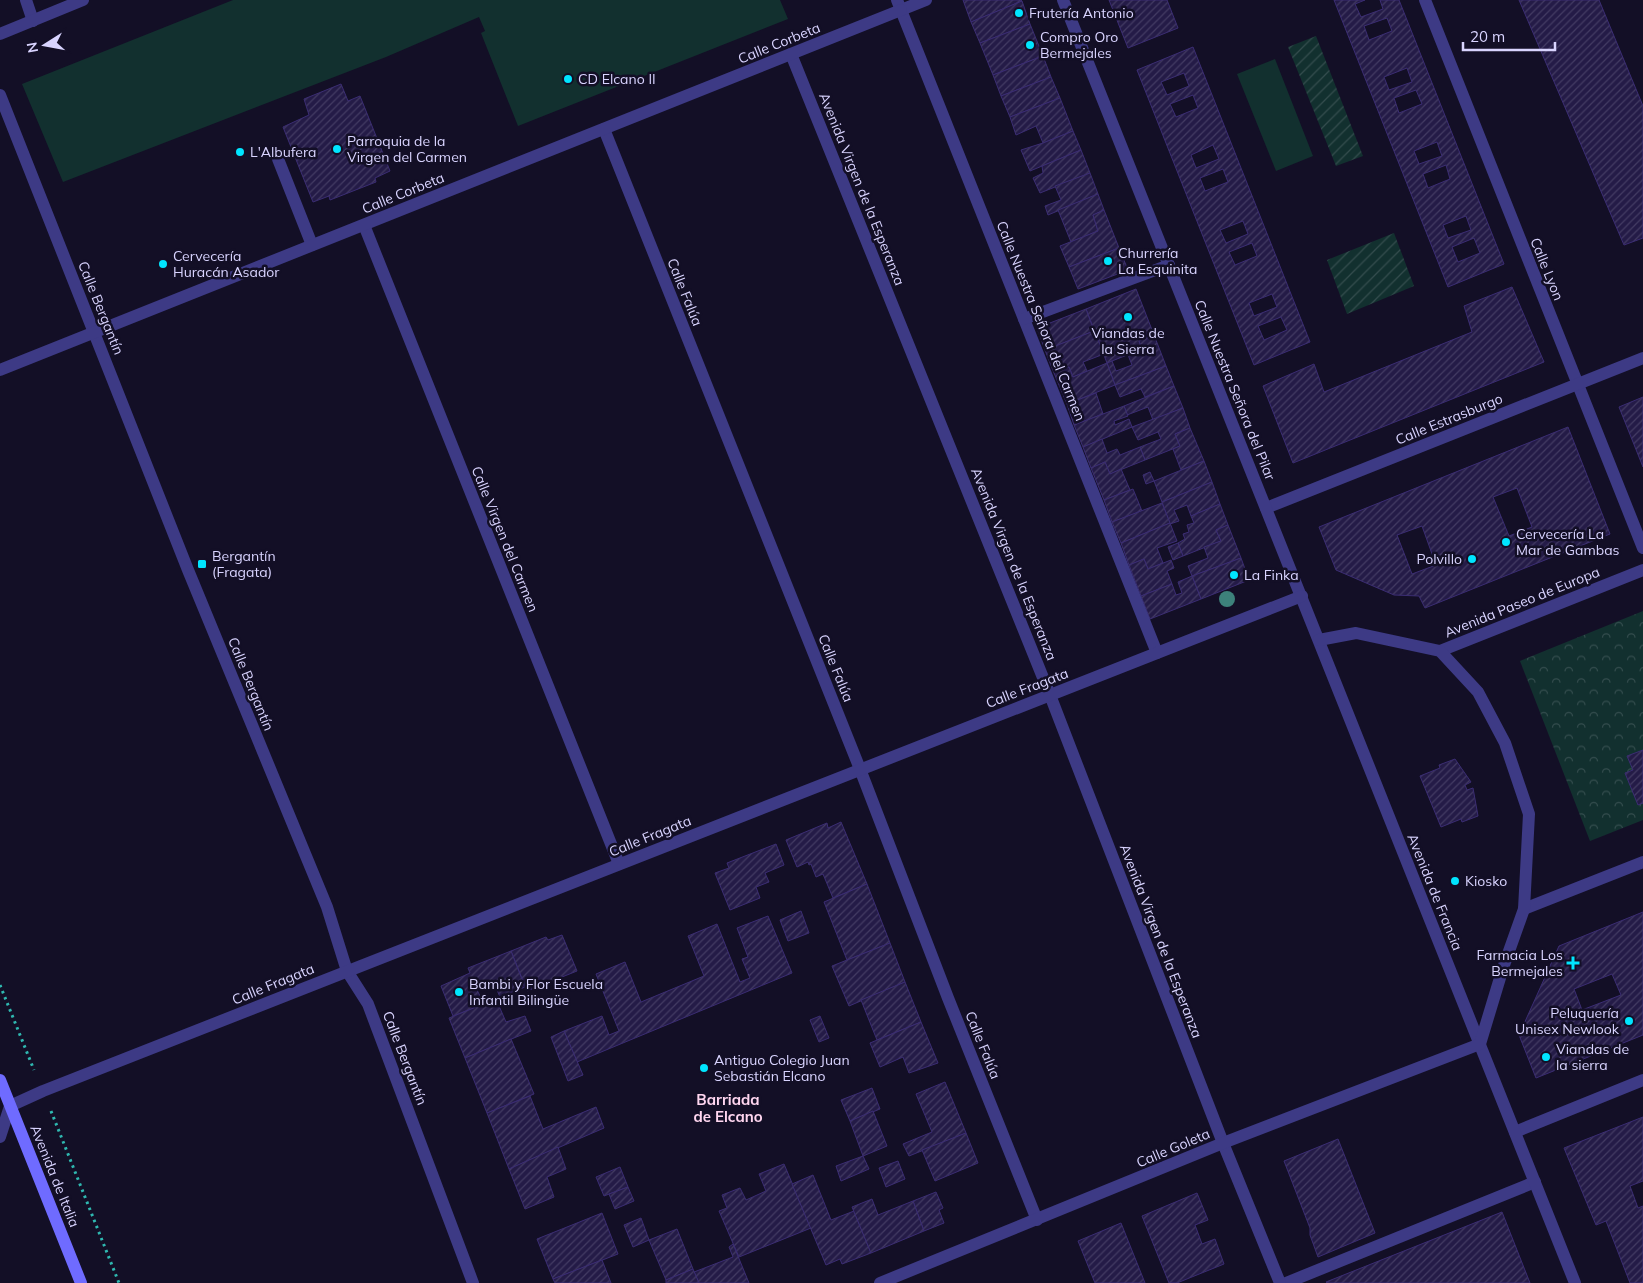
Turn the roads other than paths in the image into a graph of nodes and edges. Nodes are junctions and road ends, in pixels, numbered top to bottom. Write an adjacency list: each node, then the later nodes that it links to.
1 (26, 0): 7 (street)
2 (83, 0): 7 (street)
3 (926, 0): 6 (street, Calle Corbeta)
4 (1063, 0): 15 (street, Calle Nuestra Señora del Pilar)
5 (1425, 0): 20 (street, Calle Lyon)
6 (899, 5): 9 (street, Calle Corbeta); 16 (street, Calle Nuestra Señora del Carmen)
7 (33, 21): 8 (street)
8 (0, 34)
9 (791, 54): 11 (street, Calle Corbeta); 28 (street, Avenida Virgen de la Esperanza)
10 (0, 96): 17 (street, Calle Bergantín)
11 (604, 129): 13 (street, Calle Corbeta); 29 (street, Calle Falúa)
12 (278, 159): 14 (street)
13 (364, 225): 14 (street, Calle Corbeta); 31 (street, Calle Virgen del Carmen)
14 (312, 245): 17 (street, Calle Corbeta)
15 (1170, 265): 16 (street); 21 (street, Calle Nuestra Señora del Pilar)
16 (1024, 319): 27 (street, Calle Nuestra Señora del Carmen)
17 (94, 332): 19 (street, Calle Corbeta); 33 (street, Calle Bergantín)
18 (1643, 358): 20 (street, Calle Estrasburgo)
19 (0, 370)
20 (1577, 384): 21 (street, Calle Estrasburgo); 22 (street, Calle Lyon)
21 (1266, 508): 24 (street, Calle Nuestra Señora del Pilar)
22 (1643, 548)
23 (1643, 570): 26 (street, Avenida Paseo de Europa)
24 (1302, 596): 25 (street, Avenida de Francia); 27 (street, Calle Fragata)
25 (1319, 640): 26 (street); 34 (street, Avenida de Francia)
26 (1440, 651): 32 (street)
27 (1157, 653): 28 (street, Calle Fragata)
28 (1050, 694): 29 (street, Calle Fragata); 40 (street, Avenida Virgen de la Esperanza)
29 (860, 769): 31 (street, Calle Fragata); 42 (street, Calle Falúa)
30 (1643, 862): 32 (street)
31 (619, 864): 33 (street, Calle Fragata)
32 (1524, 909): 34 (street)
33 (347, 971): 37 (street, Calle Fragata); 44 (street, Calle Bergantín)
34 (1480, 1044): 38 (street, Avenida de Francia); 40 (street, Calle Goleta)
35 (0, 1080): 37 (main road, Avenida de Italia)
36 (1643, 1080): 38 (street)
37 (10, 1106): 39 (street); 43 (main road, Avenida de Italia)
38 (1515, 1132): 41 (street, Avenida de Francia)
39 (0, 1137)
40 (1223, 1143): 42 (street, Calle Goleta); 46 (street, Avenida Virgen de la Esperanza)
41 (1534, 1182): 47 (street); 48 (street, Avenida de Francia)
42 (1037, 1220): 45 (street, Calle Goleta)
43 (81, 1283)
44 (473, 1283)
45 (880, 1283)
46 (1280, 1283)
47 (1286, 1283)
48 (1575, 1283)

